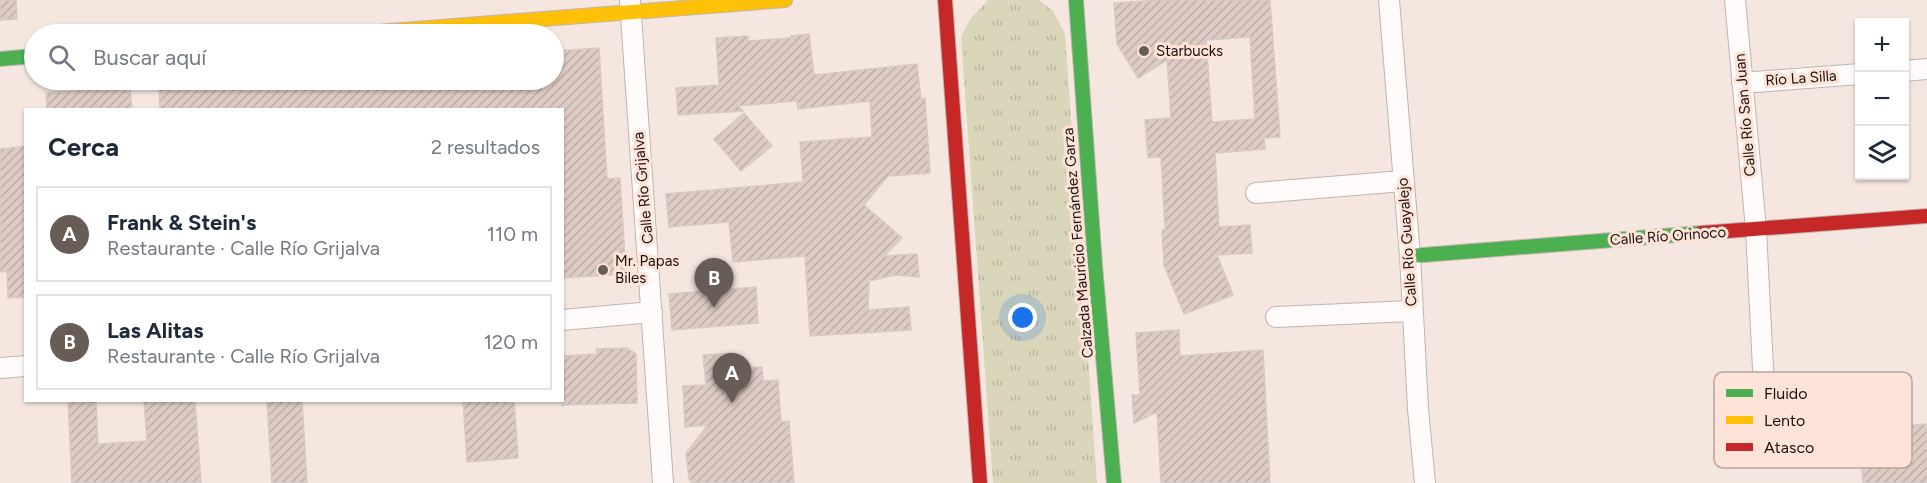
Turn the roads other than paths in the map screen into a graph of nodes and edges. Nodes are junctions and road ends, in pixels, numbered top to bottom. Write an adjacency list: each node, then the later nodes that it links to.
1 (784, 0): 6 (street)
2 (945, 0): 27 (street)
3 (1077, 0): 28 (street, Calzada Mauricio Fernández Garza)
4 (1389, 0): 14 (street, Calle Río Guayalejo)
5 (1735, 0): 13 (street, Calle Río San Juan)
6 (630, 7): 7 (street); 20 (street, Calle Río Grijalva)
7 (456, 24)
8 (24, 57): 9 (street)
9 (0, 59)
10 (1927, 69): 11 (street)
11 (1909, 70)
12 (1855, 74): 13 (street, Río La Silla)
13 (1743, 83): 17 (street, Calle Río San Juan)
14 (1403, 181): 15 (street); 18 (street, Calle Río Guayalejo)
15 (1256, 193)
16 (1927, 216): 17 (street, Calle Río Orinoco)
17 (1756, 229): 18 (street, Calle Río Orinoco); 25 (street, Calle Río San Juan)
18 (1410, 256): 19 (street, Calle Río Guayalejo)
19 (1411, 311): 21 (street); 29 (street, Calle Río Guayalejo)
20 (652, 312): 22 (street); 26 (street, Calle Río Grijalva)
21 (1276, 317)
22 (564, 320)
23 (24, 366): 24 (street)
24 (0, 368)
25 (1762, 369)
26 (663, 483)
27 (980, 483)
28 (1114, 483)
29 (1425, 483)

